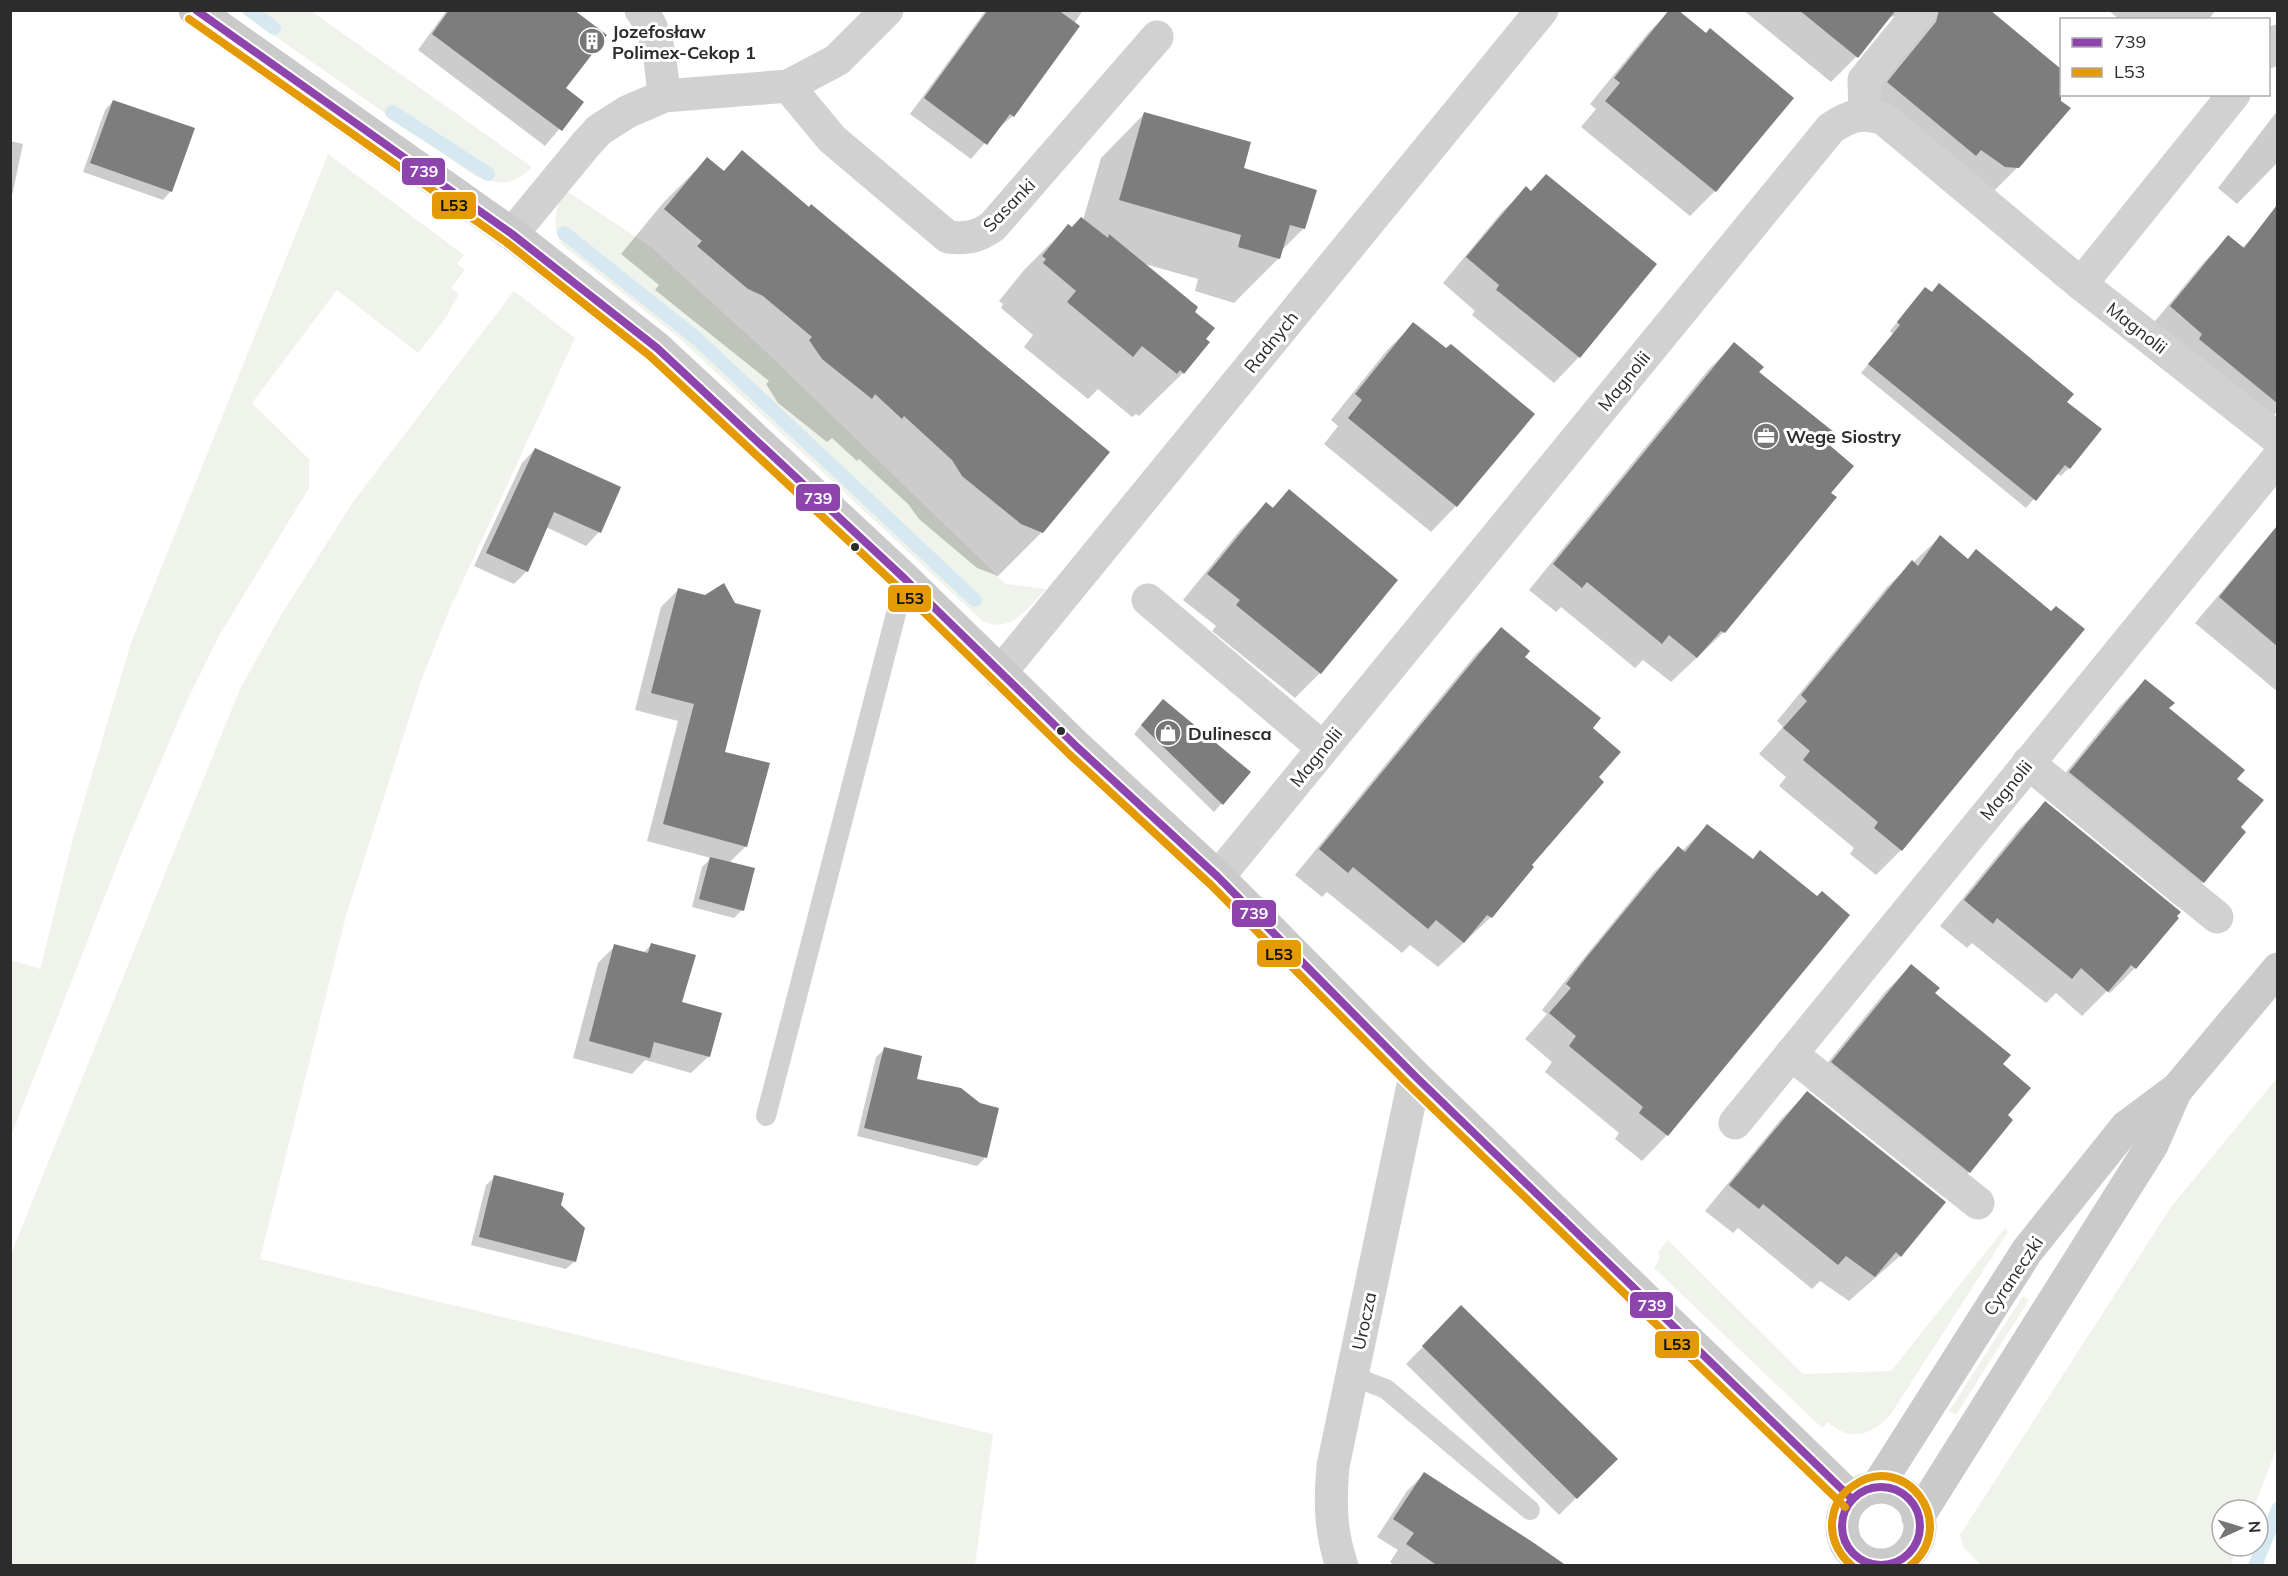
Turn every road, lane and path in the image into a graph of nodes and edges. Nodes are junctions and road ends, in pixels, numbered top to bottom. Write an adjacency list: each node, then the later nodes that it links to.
1 (195, 10): 11 (street)
2 (641, 10): 8 (street)
3 (887, 10): 7 (street)
4 (1542, 10): 17 (street, Radnych)
5 (1921, 10): 10 (street)
6 (1157, 37): 7 (street, Sasanki)
7 (788, 86): 8 (street)
8 (664, 96): 11 (street)
9 (2232, 96): 12 (street)
10 (1865, 113): 12 (street, Magnolii); 18 (street, Magnolii)
11 (512, 234): 15 (street)
12 (2081, 284): 13 (street, Magnolii)
13 (2277, 439)
14 (2277, 458): 19 (street, Magnolii)
15 (905, 579): 17 (street); 26 (lane)
16 (1148, 600): 18 (street)
17 (1000, 673): 20 (street)
18 (1323, 748): 20 (street, Magnolii)
19 (2028, 763): 21 (street); 23 (street, Magnolii)
20 (1218, 877): 24 (street)
21 (2217, 917)
22 (2277, 969): 25 (street, Cyraneczki)
23 (1791, 1054): 27 (street, Magnolii); 28 (street)
24 (1415, 1076): 29 (street, Urocza); 30 (street)
25 (2177, 1089): 30 (street, Cyraneczki); 32 (street, Cyraneczki)
26 (766, 1116)
27 (1735, 1122)
28 (1978, 1203)
29 (1352, 1376): 31 (lane); 35 (street, Urocza)
30 (1865, 1493): 32 (street); 33 (street)
31 (1530, 1510)
32 (1918, 1517): 34 (street)
33 (1842, 1555): 34 (street)
34 (1899, 1563)
35 (1342, 1566)

